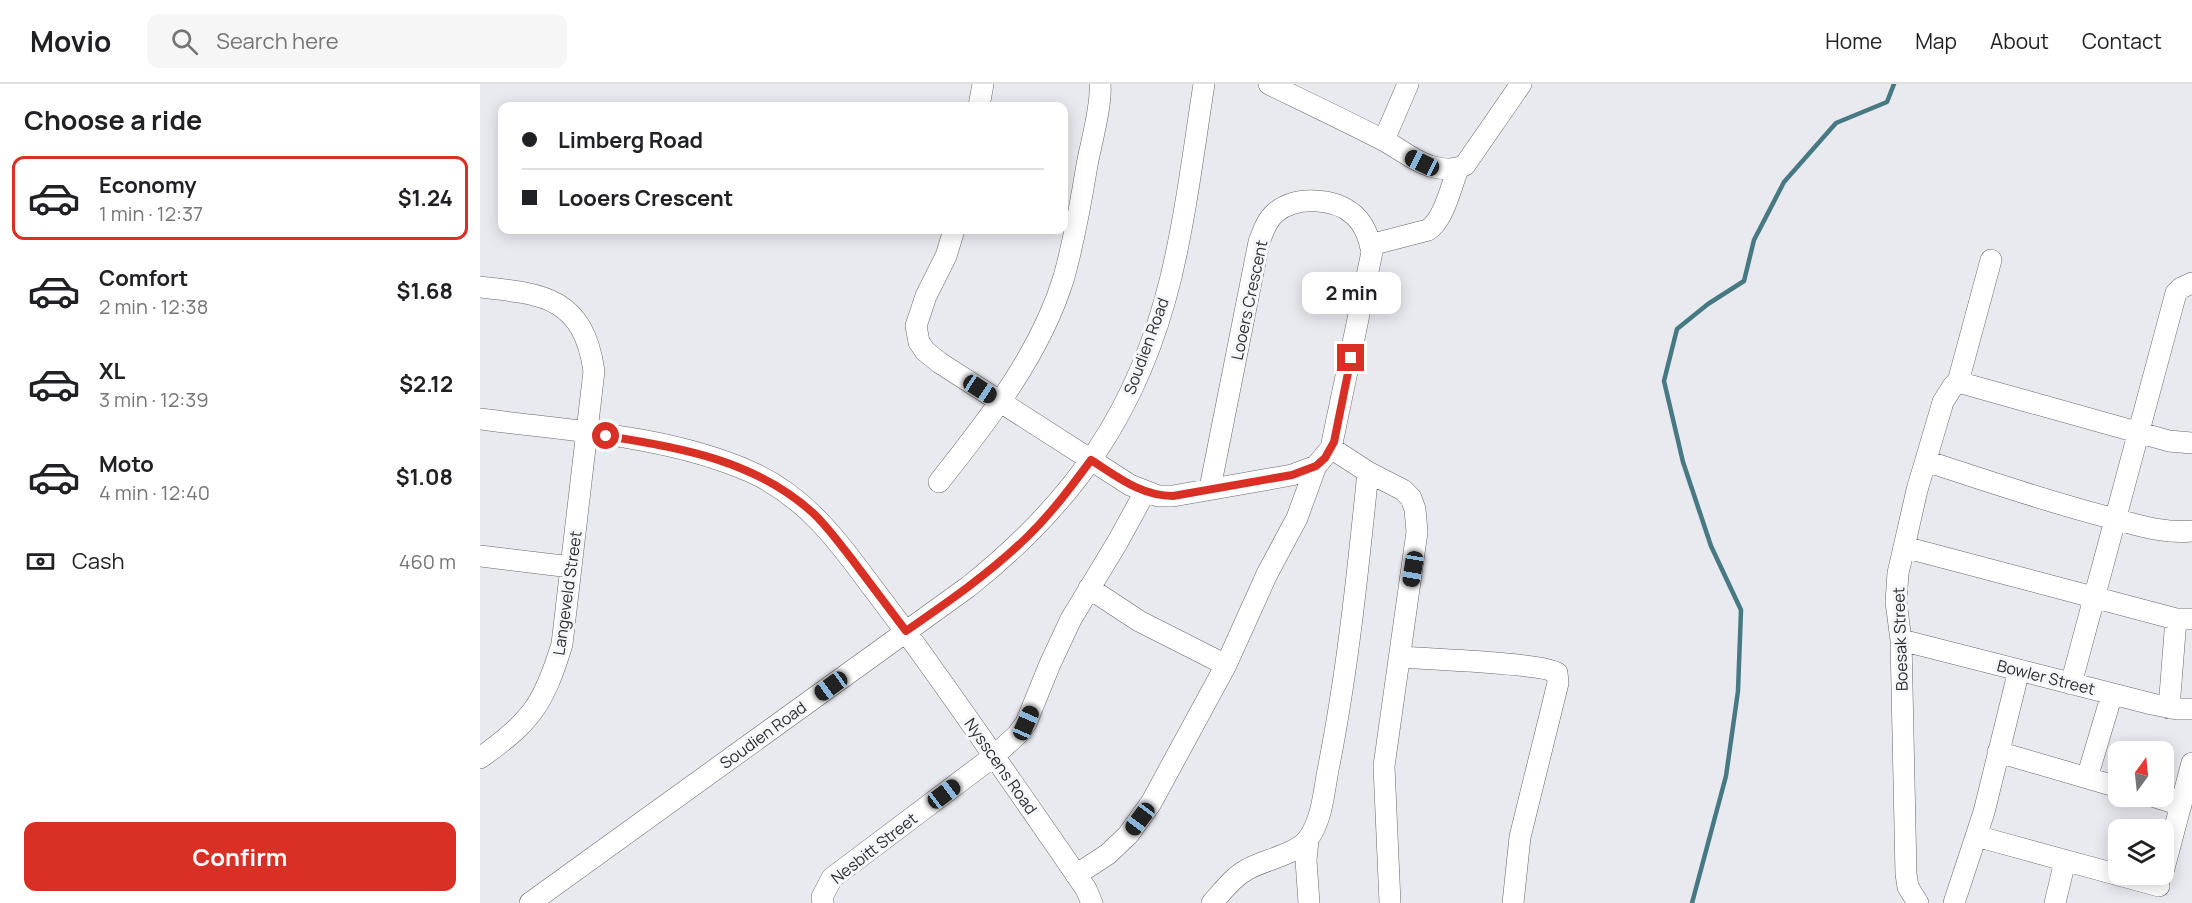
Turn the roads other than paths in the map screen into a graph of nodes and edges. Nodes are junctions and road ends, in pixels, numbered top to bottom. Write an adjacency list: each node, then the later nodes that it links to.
1 (983, 84): 8 (street)
2 (1100, 84): 17 (street)
3 (1204, 84): 23 (street, Soudien Road)
4 (1269, 84): 7 (street)
5 (1408, 84): 9 (street)
6 (1521, 84): 10 (street)
7 (1293, 89): 9 (street)
8 (980, 102)
9 (1384, 140): 10 (street)
10 (1458, 169): 12 (street)
11 (953, 234): 17 (street)
12 (1370, 245): 22 (street); 28 (street, Looers Crescent)
13 (1991, 260): 16 (street, Boesak Street)
14 (2192, 283): 19 (street)
15 (480, 286): 20 (street, Langeveld Street)
16 (1958, 382): 19 (street); 24 (street, Boesak Street)
17 (1000, 402): 23 (street); 27 (street)
18 (480, 419): 20 (street, Nysscens Road)
19 (2138, 432): 21 (street); 30 (street)
20 (588, 433): 34 (street, Langeveld Street); 38 (street, Nysscens Road)
21 (2192, 443)
22 (1331, 448): 25 (street); 26 (street)
23 (1091, 460): 29 (street); 38 (street, Soudien Road)
24 (1926, 461): 30 (street); 32 (street, Boesak Street)
25 (1316, 466): 28 (street); 41 (street)
26 (1368, 472): 40 (street); 56 (street)
27 (939, 482)
28 (1210, 488): 29 (street)
29 (1145, 492): 35 (street, Nesbitt Street)
30 (2116, 520): 31 (street); 36 (street)
31 (2192, 531)
32 (1904, 547): 36 (street); 39 (street, Boesak Street)
33 (480, 556): 34 (street)
34 (571, 567): 49 (street, Langeveld Street)
35 (1089, 588): 41 (street); 48 (street, Nesbitt Street)
36 (2094, 598): 37 (street); 43 (street)
37 (2184, 619): 45 (street)
38 (906, 631): 48 (street, Nysscens Road); 60 (street, Soudien Road)
39 (1900, 640): 42 (street, Bowler Street); 67 (street, Boesak Street)
40 (1400, 657): 65 (street); 66 (street)
41 (1226, 665): 59 (street)
42 (2019, 670): 43 (street, Bowler Street); 47 (street)
43 (2071, 684): 44 (street, Bowler Street)
44 (2112, 694): 45 (street, Bowler Street); 51 (street)
45 (2169, 708): 46 (street, Bowler Street)
46 (2192, 709)
47 (1998, 752): 51 (street); 55 (street)
48 (994, 756): 59 (street, Nysscens Road); 61 (street, Nesbitt Street)
49 (480, 758)
50 (2192, 764): 53 (street)
51 (2087, 778): 52 (street)
52 (2108, 784)
53 (2186, 792): 54 (street)
54 (2174, 834)
55 (1976, 836): 57 (street); 68 (street)
56 (1308, 840): 63 (street); 64 (street)
57 (2065, 861): 58 (street); 69 (street)
58 (2108, 871)
59 (1076, 875): 62 (street, Nysscens Road)
60 (530, 903)
61 (823, 903)
62 (1092, 903)
63 (1212, 903)
64 (1309, 903)
65 (1390, 903)
66 (1513, 903)
67 (1918, 903)
68 (1954, 903)
69 (2055, 903)

